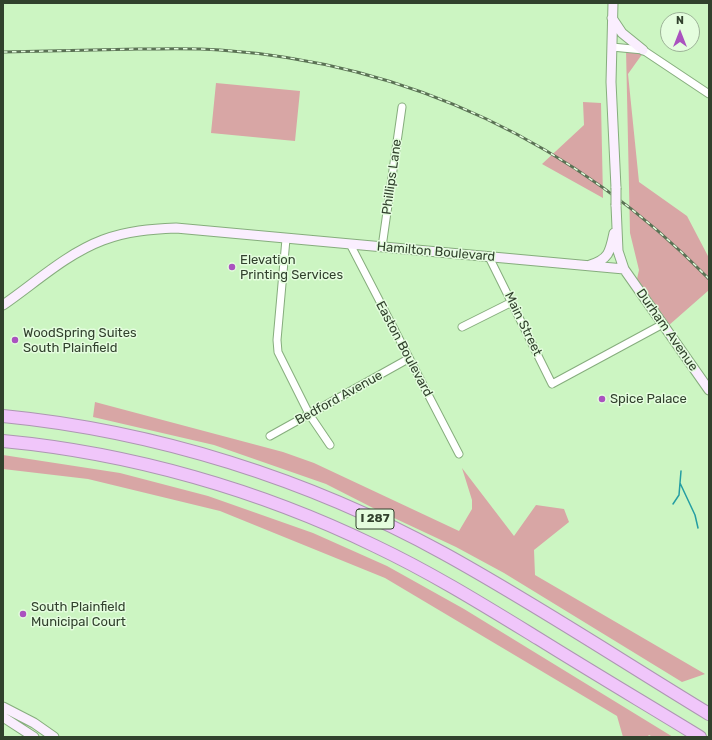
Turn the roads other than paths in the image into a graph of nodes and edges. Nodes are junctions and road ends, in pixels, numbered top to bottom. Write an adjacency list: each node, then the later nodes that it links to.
1 (612, 3): 2 (street)
2 (612, 18): 3 (street); 4 (street)
3 (612, 47): 4 (street); 7 (street, bridge)
4 (643, 50): 5 (street)
5 (709, 94)
6 (402, 107): 10 (street, Phillips Lane)
7 (617, 220): 12 (street); 13 (street)
8 (286, 239): 9 (street, Hamilton Boulevard); 15 (street, Hamilton Boulevard); 20 (street)
9 (350, 244): 10 (street, Hamilton Boulevard); 18 (street, Easton Boulevard)
10 (382, 247): 11 (street, Hamilton Boulevard)
11 (489, 257): 12 (street, Hamilton Boulevard); 14 (street, Main Street)
12 (587, 266): 13 (street, Hamilton Boulevard)
13 (624, 269): 16 (street, Durham Avenue)
14 (512, 302): 16 (street, Main Street); 17 (street)
15 (3, 305)
16 (662, 324): 19 (street, Durham Avenue)
17 (462, 328)
18 (408, 359): 20 (street, Bedford Avenue); 25 (street, Easton Boulevard)
19 (709, 390)
20 (309, 414): 22 (street, Bedford Avenue); 24 (street)
21 (3, 416): 27 (highway, I 287)
22 (270, 436)
23 (3, 441): 33 (highway, I 287)
24 (330, 445)
25 (459, 454)
26 (3, 707): 29 (street)
27 (709, 714)
28 (3, 717): 30 (street)
29 (34, 723): 30 (street); 32 (street)
30 (26, 731): 31 (street)
31 (34, 737)
32 (54, 737)
33 (700, 737)

